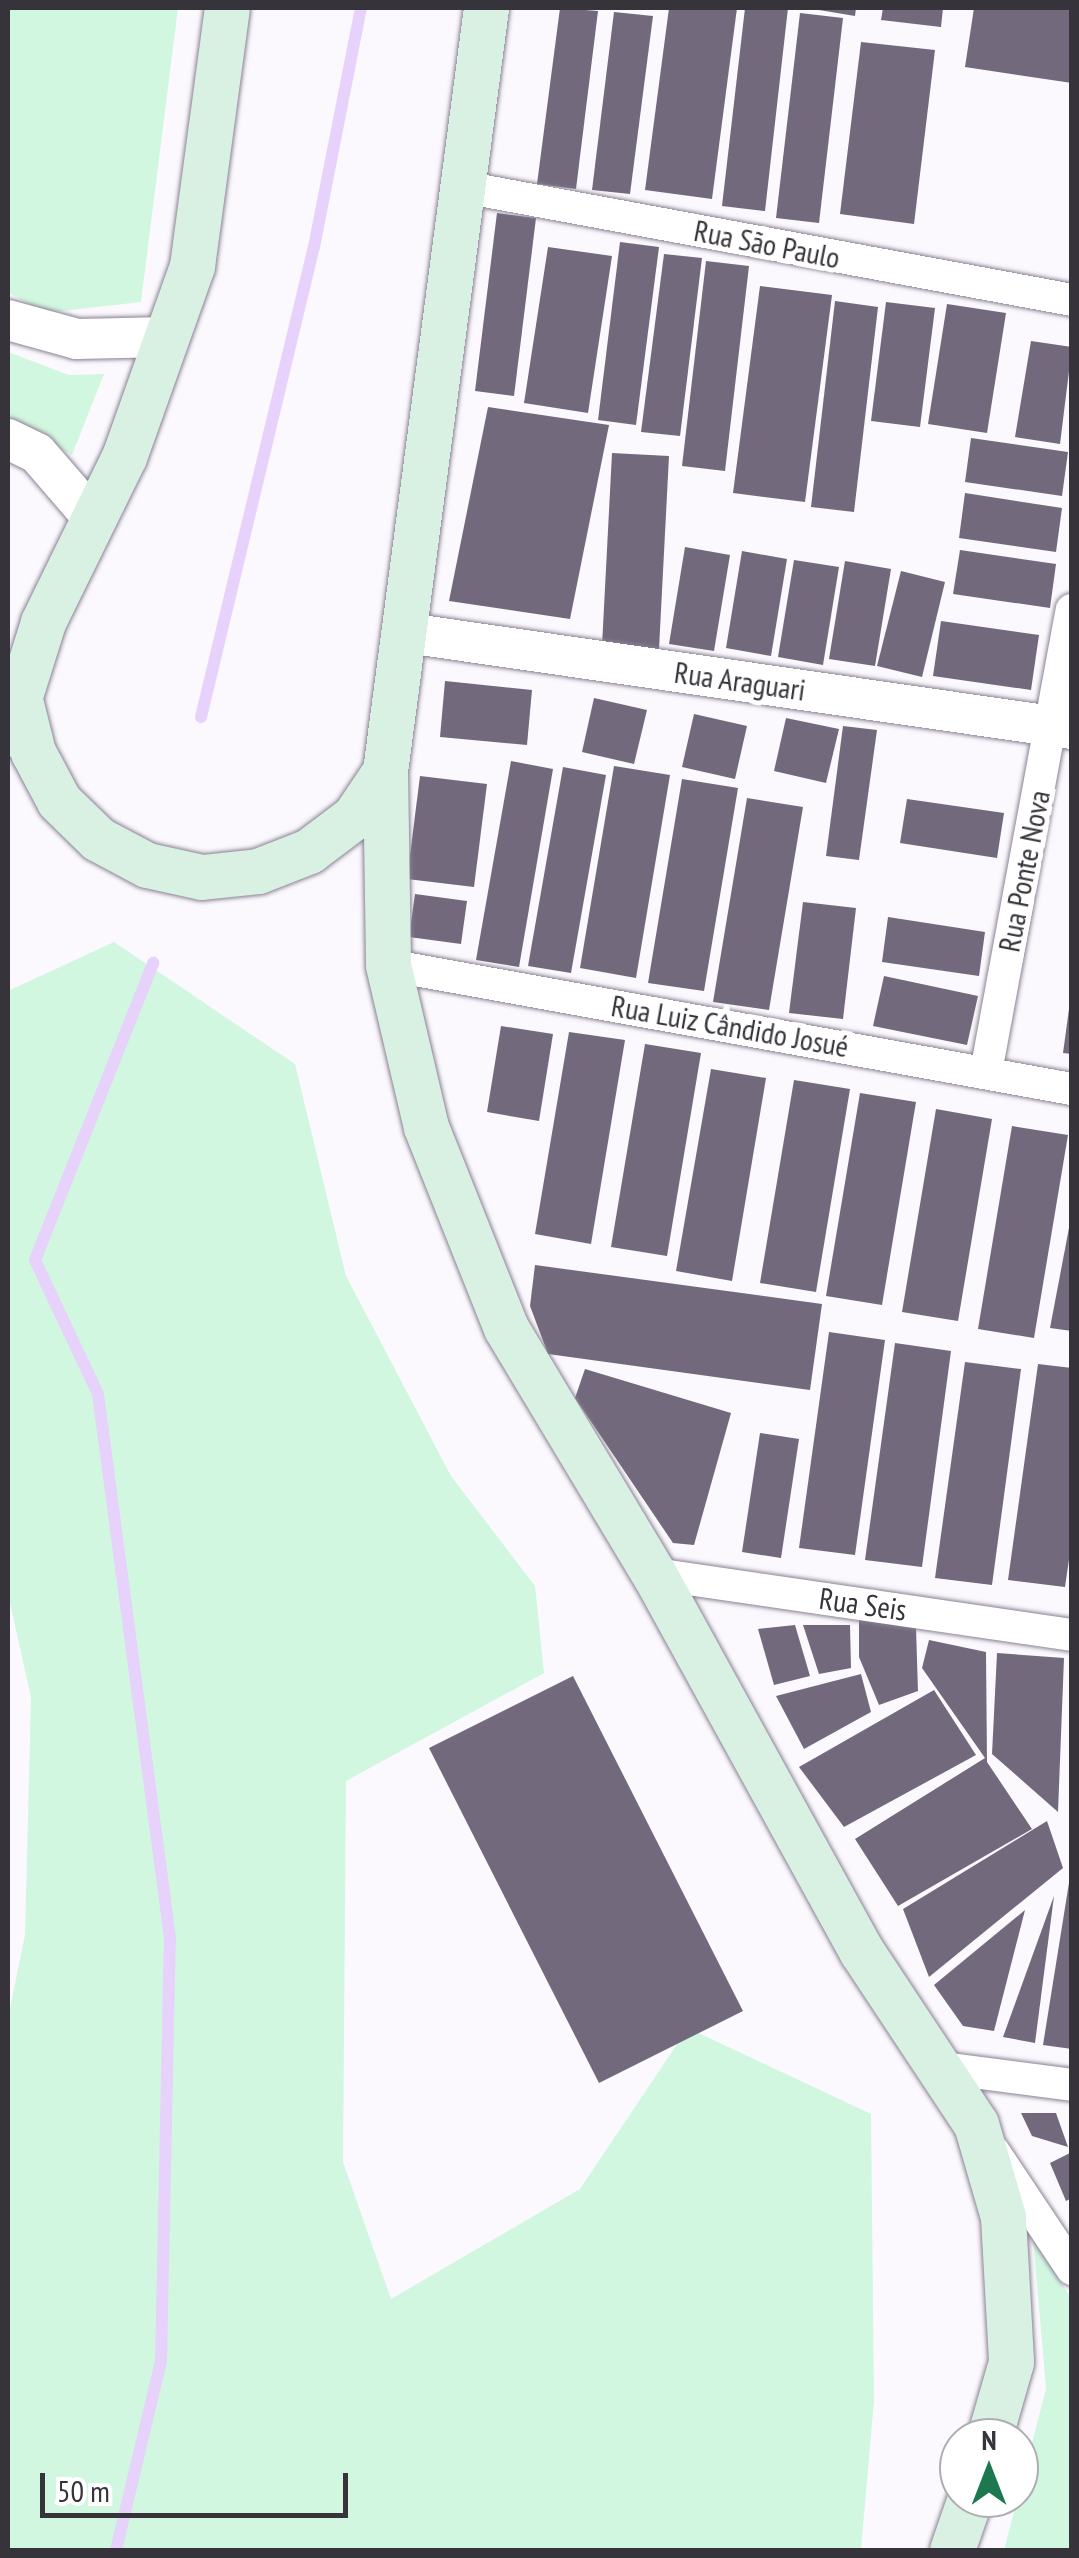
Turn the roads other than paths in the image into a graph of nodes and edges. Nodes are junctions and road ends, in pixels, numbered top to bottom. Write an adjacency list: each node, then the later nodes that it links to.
1 (227, 8): 6 (main road)
2 (486, 8): 3 (main road)
3 (464, 187): 4 (street, Rua São Paulo); 10 (main road)
4 (1072, 300)
5 (8, 320): 6 (street)
6 (166, 337): 8 (main road)
7 (8, 440): 8 (street)
8 (94, 518): 11 (main road)
9 (1072, 610): 12 (street, Rua Ponte Nova)
10 (408, 633): 12 (street, Rua Araguari); 13 (main road)
11 (14, 717): 13 (main road)
12 (1061, 727): 15 (street, Rua Ponte Nova)
13 (385, 771): 14 (main road)
14 (388, 965): 15 (street, Rua Luiz Cândido Josué); 17 (main road)
15 (986, 1072): 16 (street, Rua Luiz Cândido Josué)
16 (1072, 1089)
17 (654, 1574): 18 (street, Rua Seis); 19 (main road)
18 (1072, 1635)
19 (934, 2067): 20 (street); 21 (main road)
20 (1072, 2086)
21 (976, 2124): 22 (street); 23 (main road)
22 (1072, 2270)
23 (996, 2418)
24 (963, 2518): 25 (main road)
25 (952, 2550)

